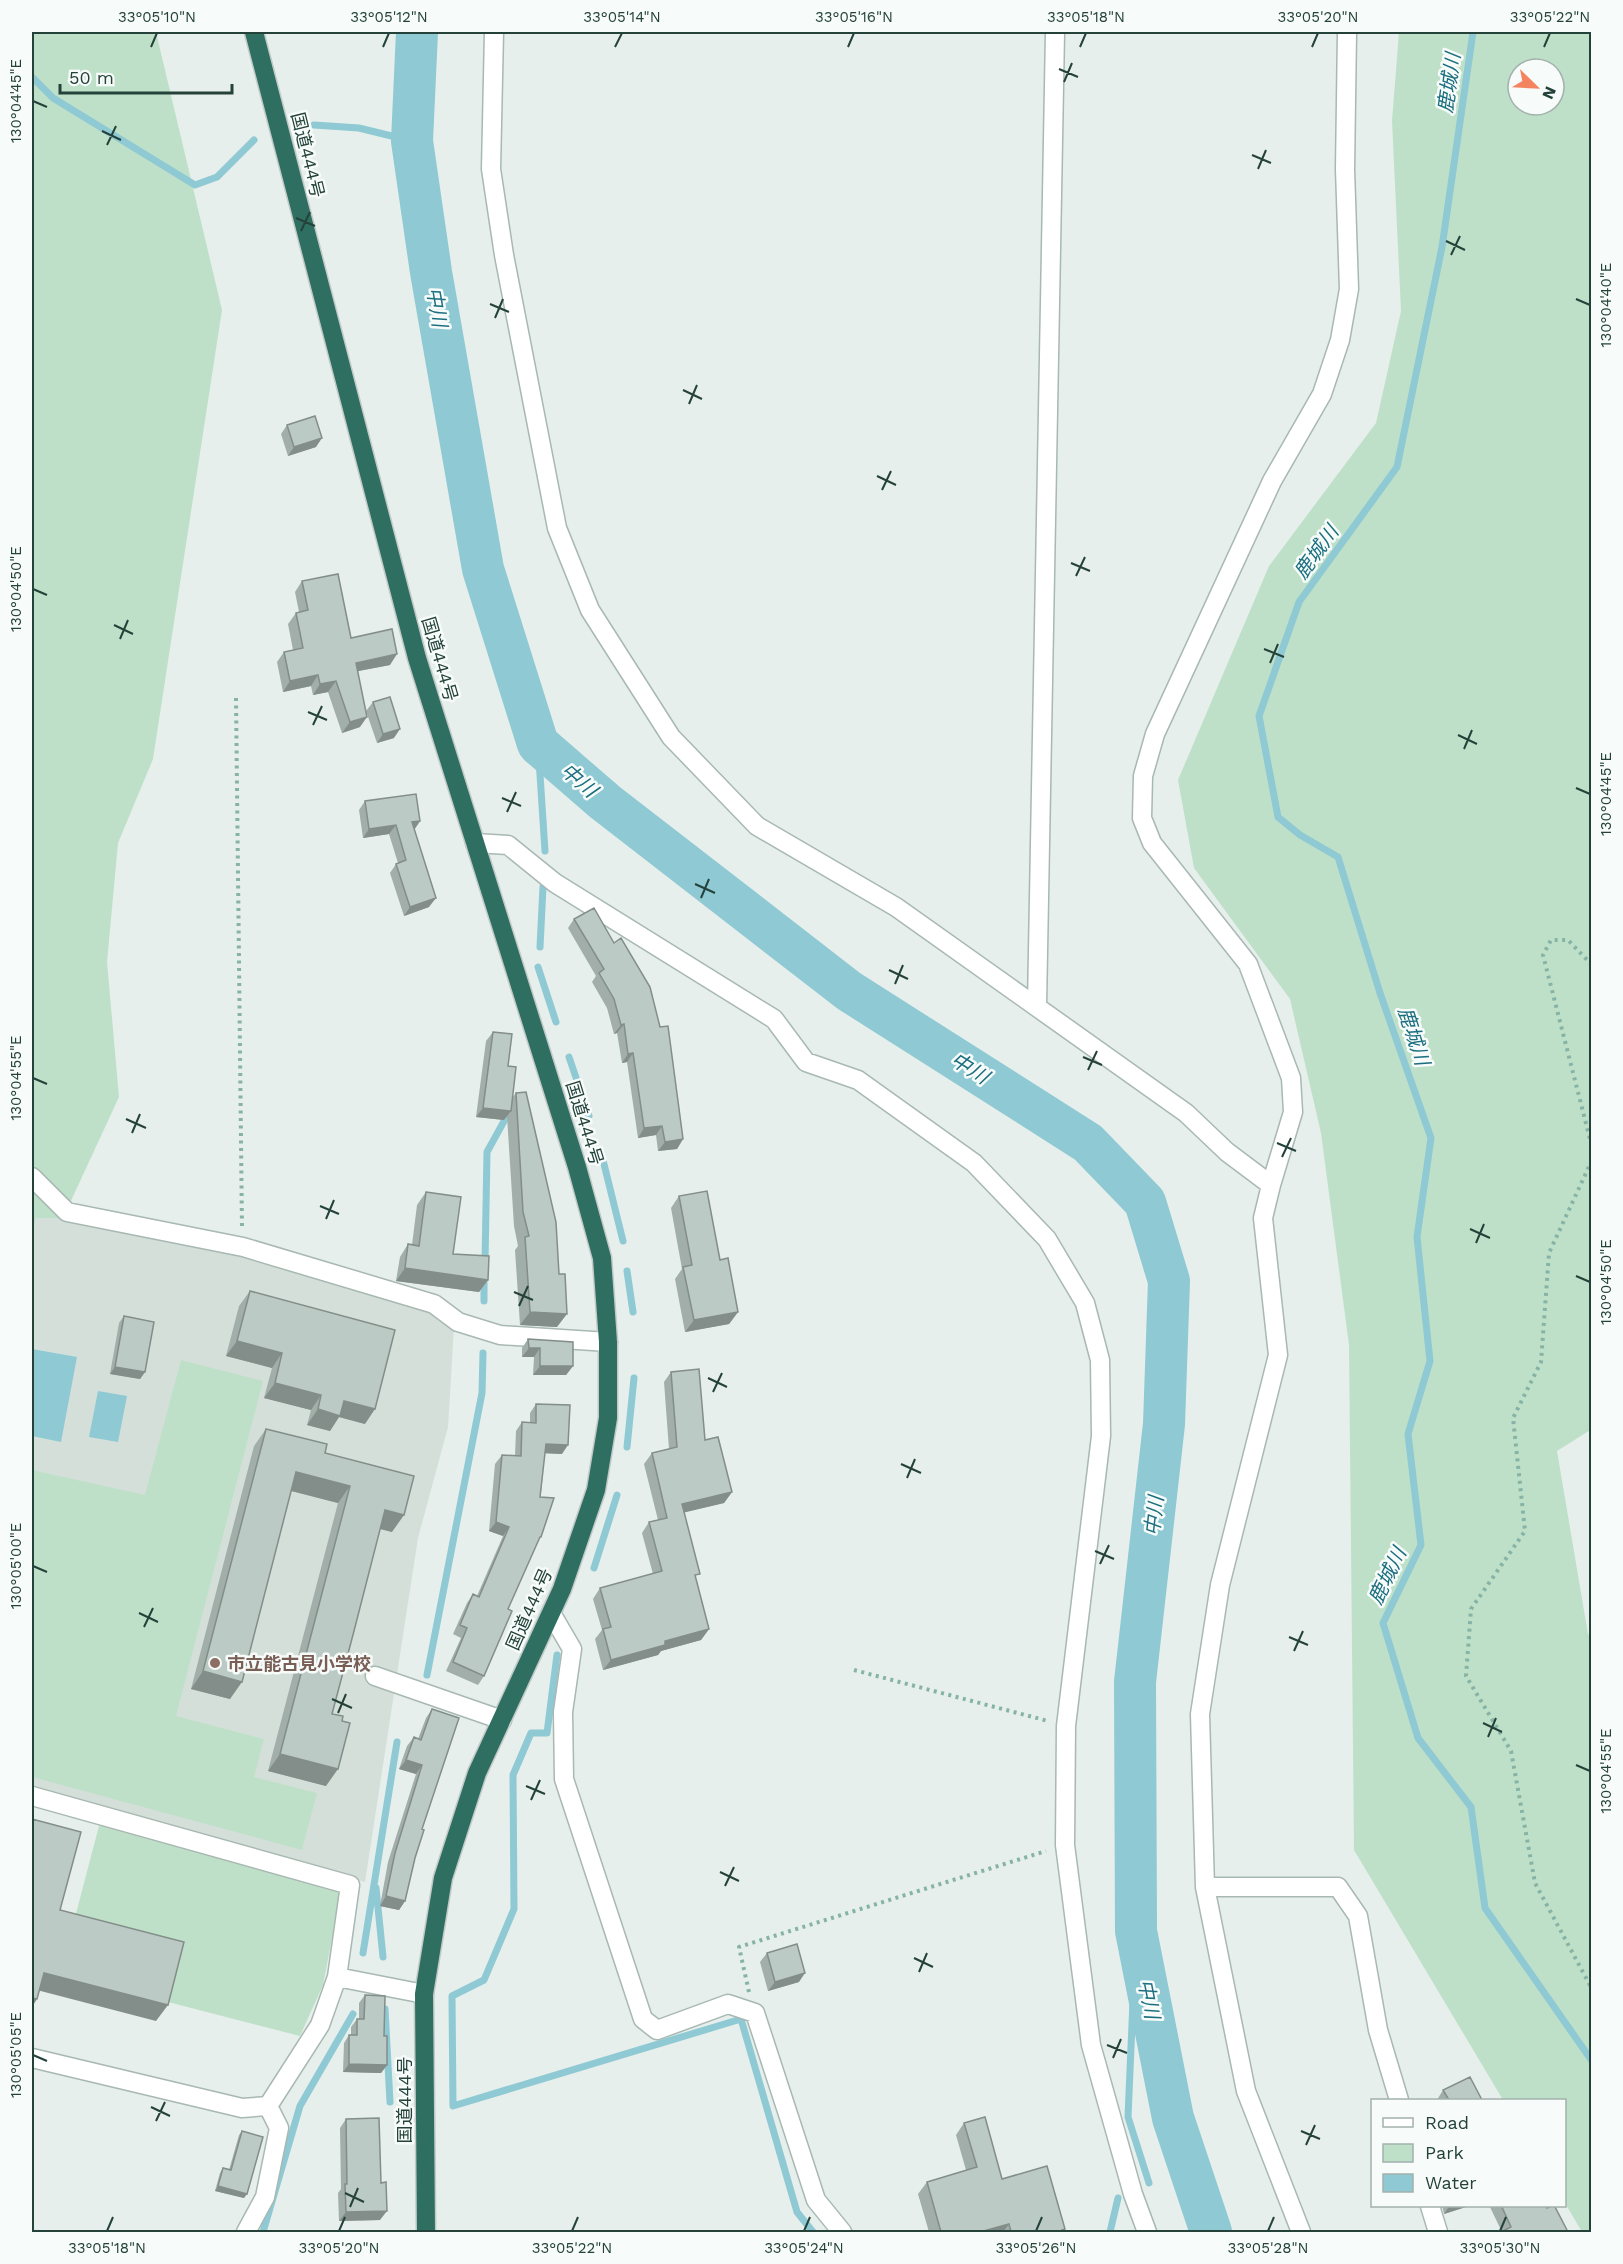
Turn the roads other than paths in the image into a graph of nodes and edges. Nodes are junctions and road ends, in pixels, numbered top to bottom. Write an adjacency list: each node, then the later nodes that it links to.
1 (254, 32): 5 (highway, 国道444号)
2 (494, 32): 6 (street)
3 (1054, 32): 6 (street)
4 (1347, 32): 8 (street)
5 (475, 843): 9 (highway, 国道444号); 24 (street)
6 (1037, 1006): 8 (street)
7 (32, 1177): 9 (street)
8 (1271, 1185): 14 (street)
9 (608, 1342): 10 (highway, 国道444号)
10 (551, 1613): 12 (highway, 国道444号); 23 (street)
11 (375, 1676): 12 (street)
12 (502, 1720): 16 (highway, 国道444号)
13 (32, 1796): 15 (street)
14 (1206, 1887): 18 (street); 25 (street)
15 (338, 1977): 16 (street); 19 (street)
16 (424, 1994): 22 (highway, 国道444号)
17 (32, 2058): 19 (street)
18 (1399, 2099)
19 (268, 2106): 21 (street)
20 (1431, 2207): 26 (street)
21 (246, 2232)
22 (426, 2232)
23 (842, 2232)
24 (1146, 2232)
25 (1301, 2232)
26 (1438, 2232)

